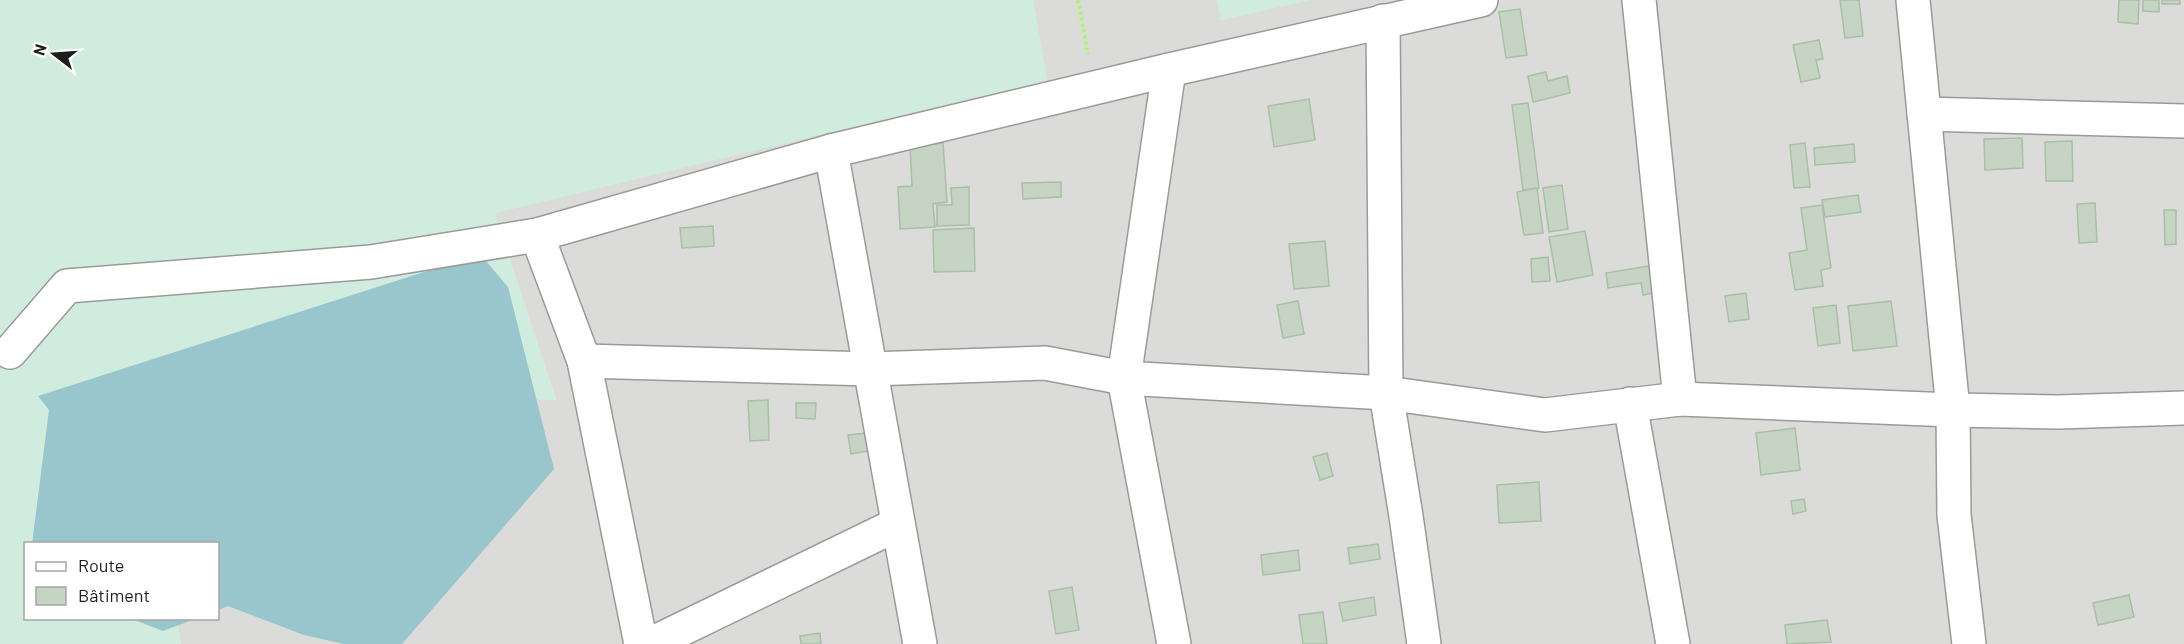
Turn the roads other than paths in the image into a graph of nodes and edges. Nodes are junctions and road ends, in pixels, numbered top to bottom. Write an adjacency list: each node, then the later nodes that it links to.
1 (1481, 0): 4 (street)
2 (1639, 0): 15 (street)
3 (1913, 0): 6 (street)
4 (1383, 21): 5 (street); 14 (street)
5 (1169, 70): 8 (street); 13 (street)
6 (1924, 114): 7 (street); 18 (street)
7 (2184, 121)
8 (831, 151): 9 (street); 12 (street)
9 (537, 235): 10 (street); 11 (street)
10 (10, 352)
11 (584, 361): 12 (street); 20 (street)
12 (870, 369): 13 (street); 19 (street)
13 (1124, 378): 14 (street); 23 (street)
14 (1386, 393): 16 (street); 24 (street)
15 (1680, 399): 16 (street); 18 (street)
16 (1630, 404): 25 (street)
17 (2184, 409): 18 (street)
18 (1953, 410): 26 (street)
19 (898, 524): 21 (street); 22 (street)
20 (641, 644)
21 (651, 644)
22 (920, 644)
23 (1174, 644)
24 (1424, 644)
25 (1673, 644)
26 (1969, 644)

